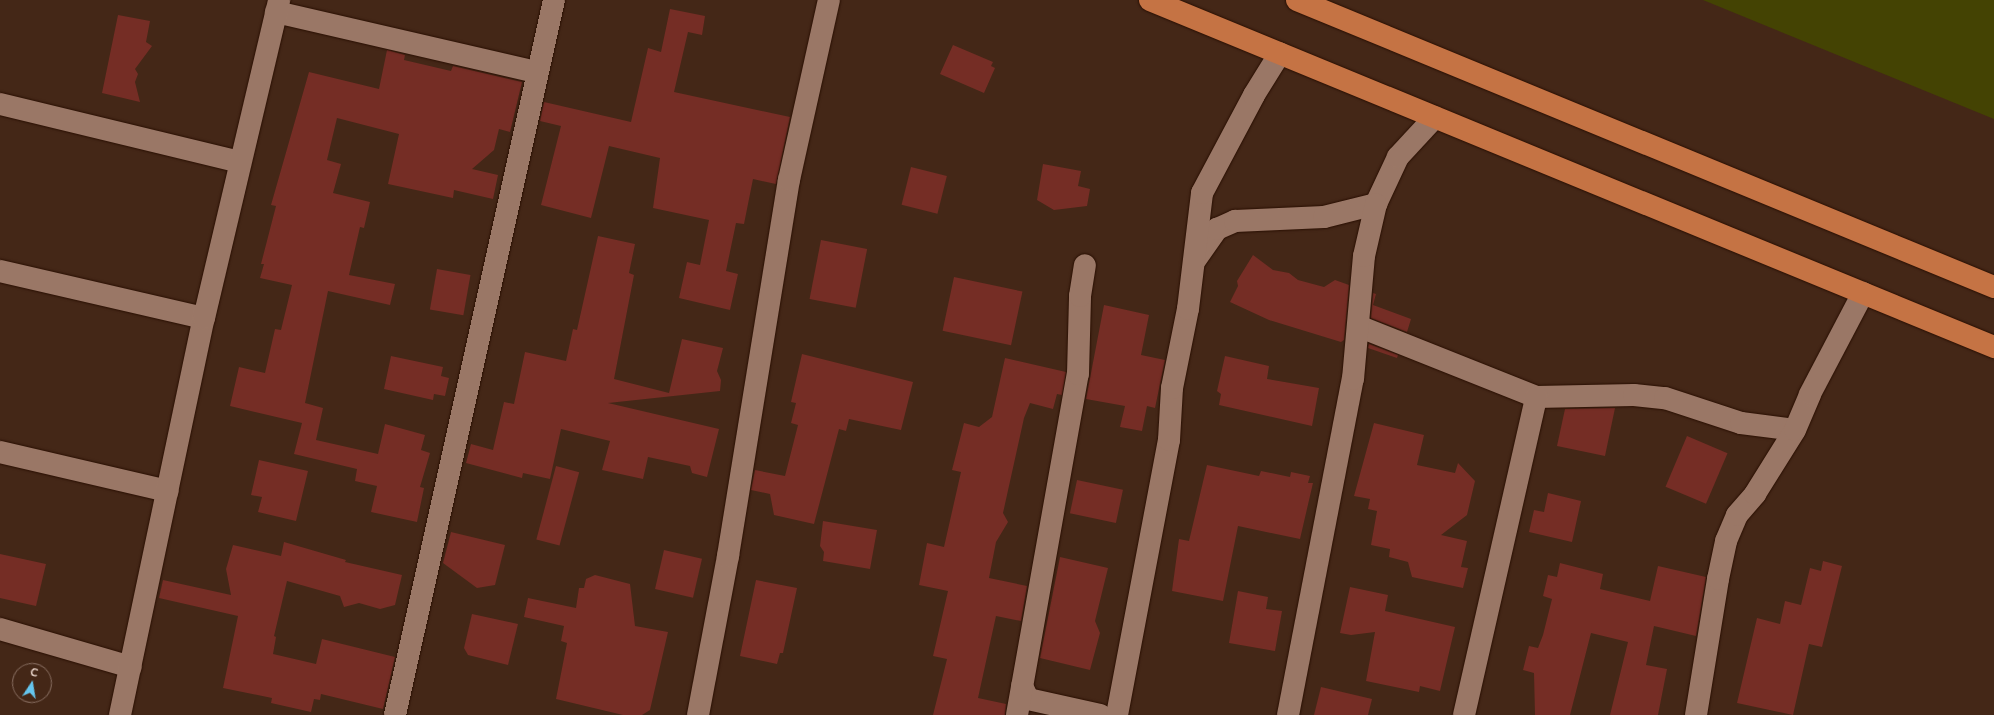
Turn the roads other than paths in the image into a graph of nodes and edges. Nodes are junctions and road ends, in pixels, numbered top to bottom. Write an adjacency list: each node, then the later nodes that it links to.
1 (554, 0): 7 (street)
2 (829, 0): 29 (street)
3 (1150, 0): 6 (highway)
4 (1297, 0): 15 (highway)
5 (278, 6): 7 (street); 10 (street)
6 (1280, 53): 9 (highway); 12 (street)
7 (536, 72): 28 (street)
8 (0, 104): 10 (street)
9 (1435, 117): 11 (street); 16 (highway)
10 (240, 162): 17 (street)
11 (1376, 204): 12 (street); 18 (street)
12 (1194, 263): 32 (street)
13 (1085, 265): 26 (street)
14 (0, 271): 17 (street)
15 (1994, 287)
16 (1863, 293): 19 (highway); 21 (street)
17 (204, 318): 23 (street)
18 (1358, 326): 20 (street); 33 (street)
19 (1994, 347)
20 (1536, 397): 21 (street); 34 (street)
21 (1795, 430): 35 (street)
22 (0, 452): 23 (street)
23 (168, 491): 25 (street)
24 (0, 629): 25 (street)
25 (131, 667): 27 (street)
26 (1022, 686): 30 (street); 31 (street)
27 (120, 715)
28 (396, 715)
29 (698, 715)
30 (1017, 715)
31 (1100, 715)
32 (1117, 715)
33 (1288, 715)
34 (1464, 715)
35 (1696, 715)

